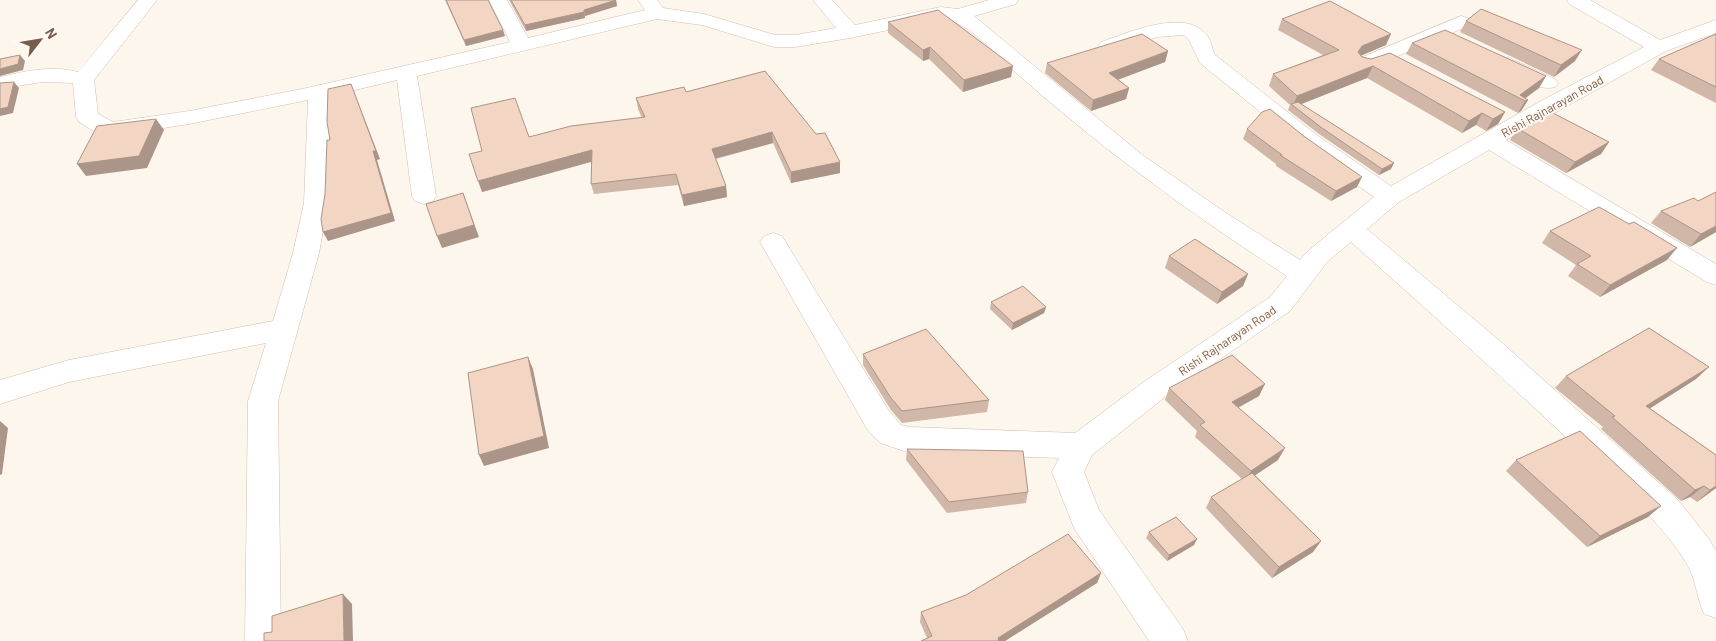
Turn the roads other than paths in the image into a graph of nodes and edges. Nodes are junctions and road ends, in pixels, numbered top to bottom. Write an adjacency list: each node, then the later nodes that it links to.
1 (148, 0): 23 (street)
2 (498, 0): 13 (street)
3 (822, 0): 10 (street)
4 (1009, 0): 7 (street)
5 (1576, 0): 14 (street)
6 (652, 6): 10 (street); 13 (street)
7 (958, 16): 10 (street); 21 (street)
8 (1461, 22): 11 (street)
9 (1716, 26): 14 (street, Rishi Rajnarayan Road)
10 (850, 32)
11 (1439, 32): 12 (street); 16 (street)
12 (1464, 43)
13 (522, 46): 22 (street)
14 (1660, 47): 27 (street, Rishi Rajnarayan Road)
15 (1085, 53): 29 (street)
16 (1386, 54): 19 (street); 20 (street)
17 (1490, 55): 25 (street)
18 (1049, 62): 21 (street)
19 (1365, 63)
20 (1412, 68)
21 (1025, 70): 32 (street)
22 (406, 72): 26 (street); 28 (street)
23 (83, 79): 24 (street); 26 (street)
24 (0, 83)
25 (1548, 83)
26 (319, 92): 34 (street)
27 (1490, 141): 29 (street, Rishi Rajnarayan Road); 33 (street)
28 (424, 196)
29 (1390, 197): 30 (street, Rishi Rajnarayan Road)
30 (1350, 229): 32 (street, Rishi Rajnarayan Road); 37 (street)
31 (773, 242): 36 (street)
32 (1303, 274): 36 (street, Rishi Rajnarayan Road)
33 (1716, 276)
34 (283, 329): 35 (street); 38 (street)
35 (0, 392)
36 (1081, 446): 39 (street, Rishi Rajnarayan Road)
37 (1716, 602)
38 (263, 641)
39 (1170, 641)

